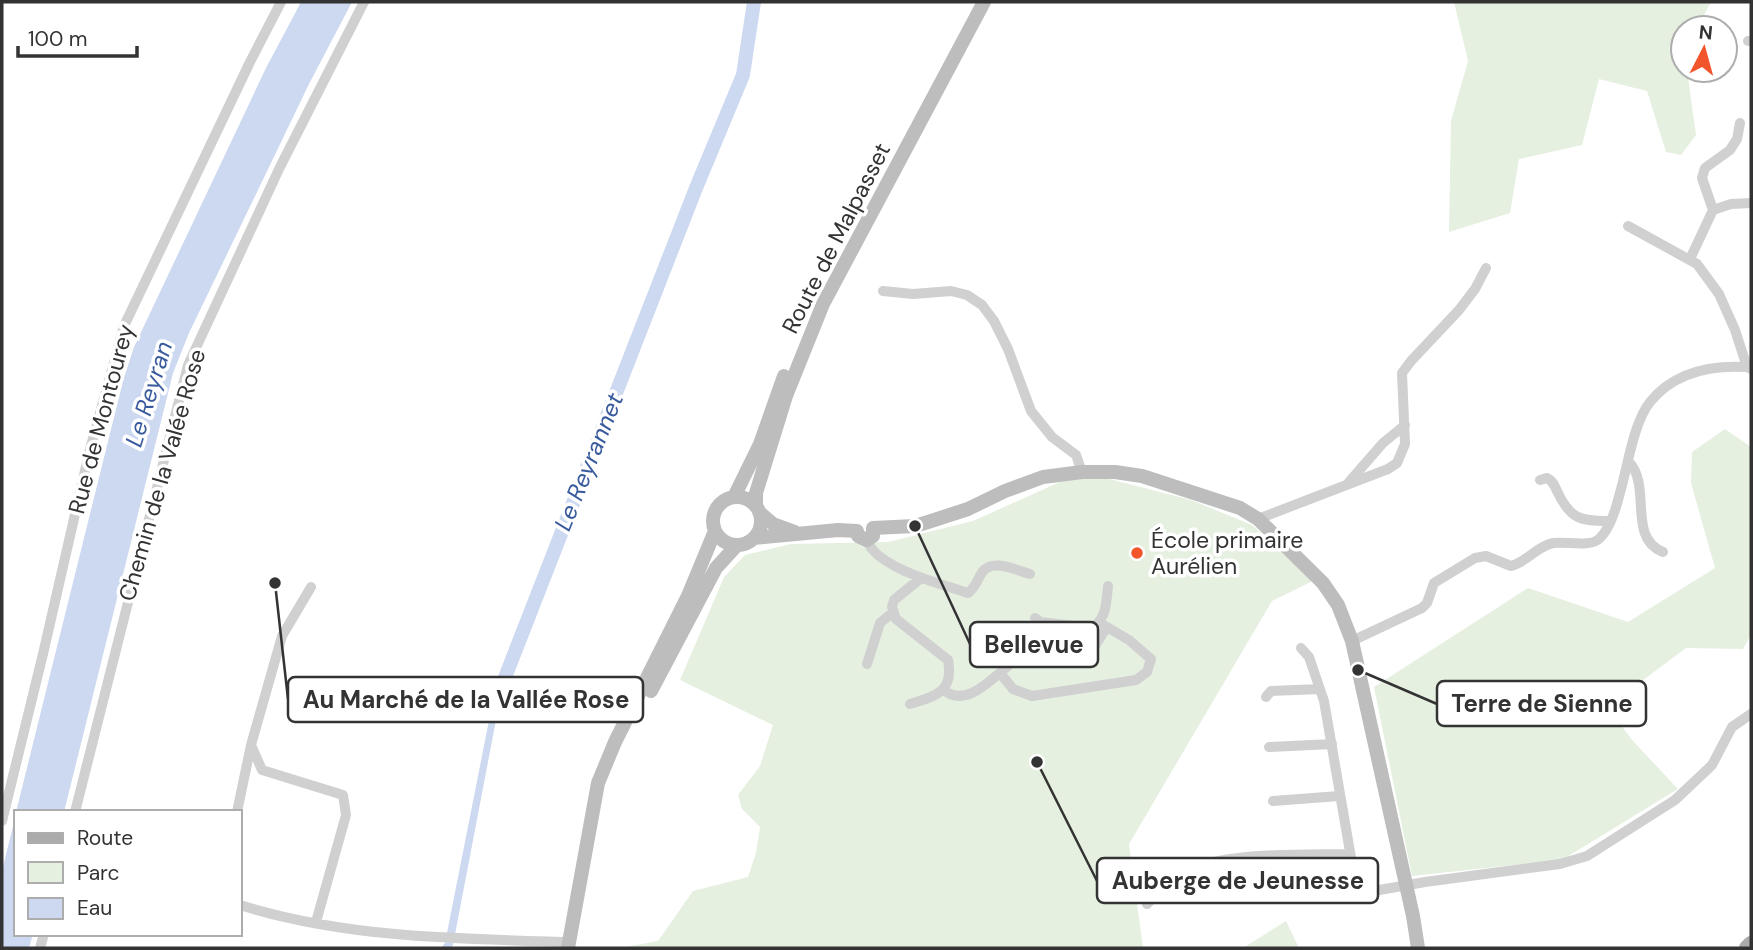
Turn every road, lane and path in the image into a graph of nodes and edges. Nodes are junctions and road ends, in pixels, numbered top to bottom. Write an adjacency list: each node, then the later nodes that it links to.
1 (281, 2): 53 (street, Rue de Montourey)
2 (364, 2): 51 (street, Chemin de la Valée Rose)
3 (976, 2): 18 (main road, Route de Malpasset)
4 (984, 2): 19 (main road, Route de Malpasset)
5 (1740, 123): 7 (street)
6 (1751, 203): 7 (street)
7 (1713, 210): 9 (street)
8 (1628, 226): 9 (street)
9 (1690, 259): 12 (street)
10 (1486, 268): 13 (street)
11 (883, 291): 15 (street)
12 (1749, 368): 14 (street)
13 (1405, 425): 17 (street); 17 (street)
14 (1629, 462): 21 (street); 27 (street)
15 (1082, 472): 20 (main road); 24 (main road)
16 (1540, 480): 21 (street)
17 (1348, 484): 20 (street)
18 (734, 497): 19 (main road); 22 (main road)
19 (758, 509): 23 (main road); 25 (main road)
20 (1258, 519): 35 (main road)
21 (1609, 522): 35 (street)
22 (715, 531): 26 (main road); 59 (main road)
23 (800, 533): 24 (main road); 25 (main road)
24 (866, 533): 29 (street)
25 (754, 538): 26 (main road)
26 (737, 545): 59 (main road)
27 (1663, 552)
28 (1030, 574): 29 (street)
29 (921, 578): 32 (street)
30 (1108, 586): 34 (street)
31 (311, 587): 47 (street)
32 (892, 612): 39 (street); 42 (street)
33 (1035, 618): 34 (street)
34 (1103, 625): 38 (street); 40 (street)
35 (1352, 641): 55 (main road)
36 (1301, 648): 41 (street)
37 (1034, 650): 40 (street)
38 (1082, 654)
39 (867, 664)
40 (1000, 673): 42 (street)
41 (1320, 689): 43 (street); 46 (street)
42 (944, 690): 44 (street)
43 (1266, 697)
44 (910, 704)
45 (1751, 714): 55 (street)
46 (1332, 744): 48 (street); 49 (street)
47 (251, 745): 52 (street); 58 (street)
48 (1269, 747)
49 (1339, 796): 50 (street); 54 (street)
50 (1273, 801)
51 (76, 810)
52 (237, 810)
53 (2, 821)
54 (1349, 853): 55 (street); 56 (street)
55 (1405, 885): 60 (main road)
56 (1147, 904)
57 (242, 905): 58 (street)
58 (316, 922): 59 (street)
59 (572, 946)
60 (1418, 948)

